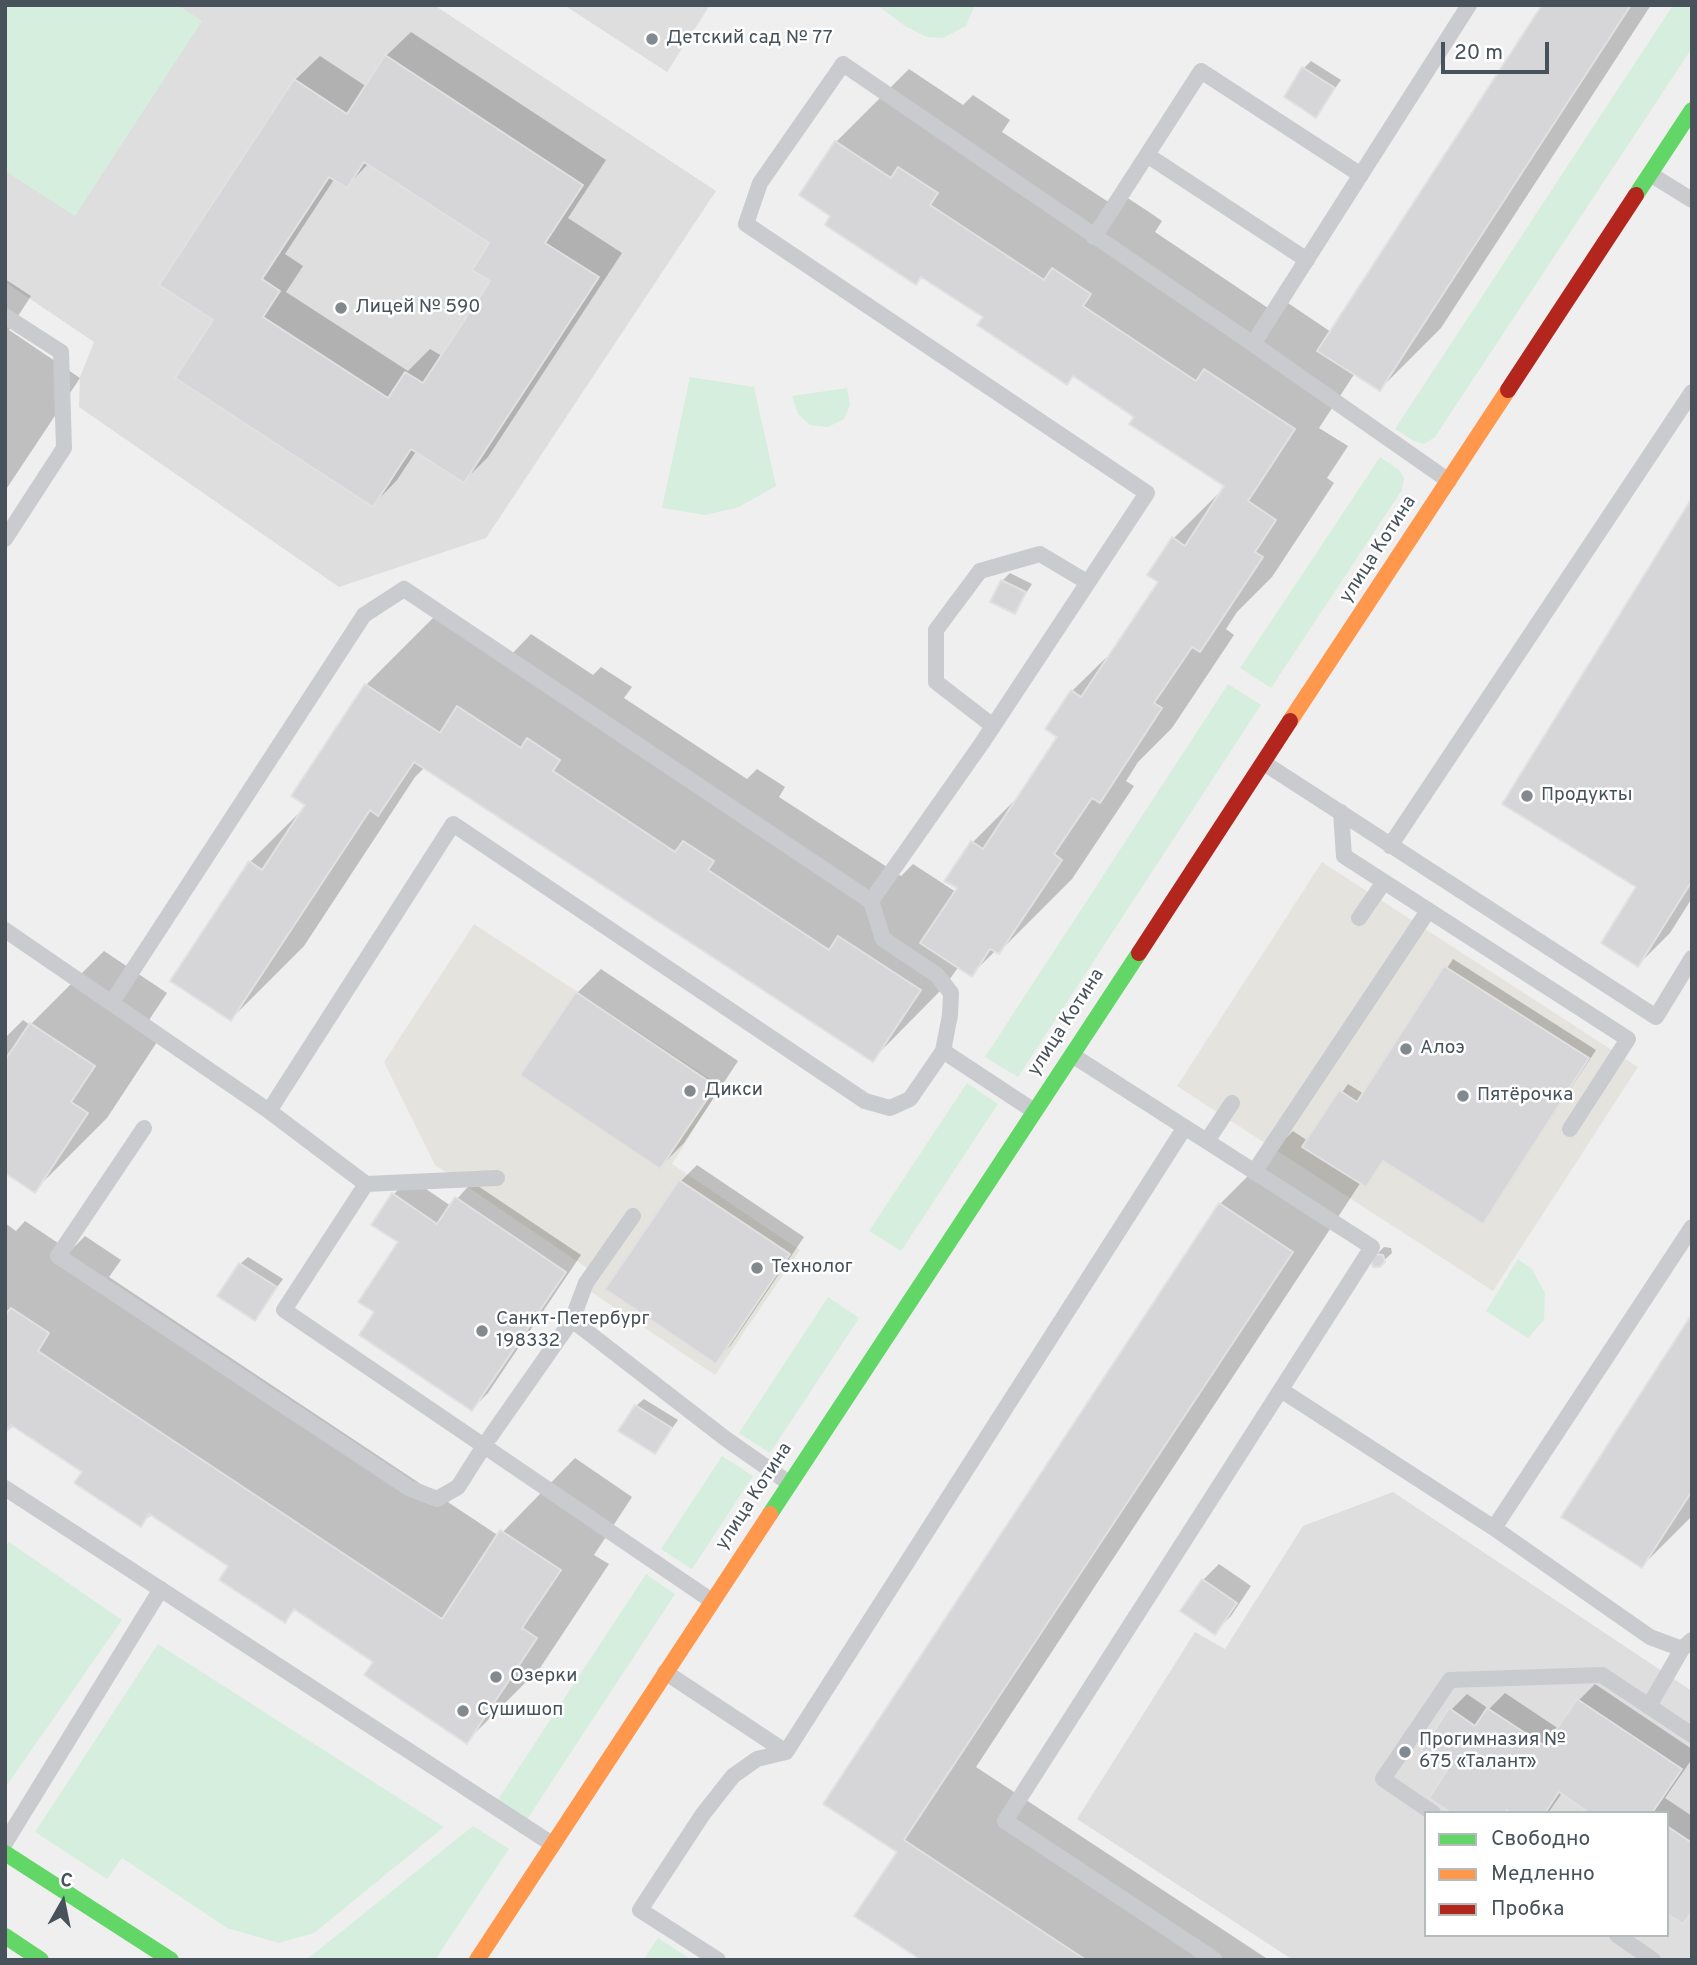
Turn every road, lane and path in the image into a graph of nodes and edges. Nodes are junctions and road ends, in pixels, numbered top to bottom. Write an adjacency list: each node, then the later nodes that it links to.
1 (1469, 5): 5 (lane)
2 (1692, 110): 4 (street, улица Котина)
3 (1147, 155): 5 (lane); 7 (lane); 8 (lane)
4 (1650, 174): 6 (lane); 12 (street, улица Котина)
5 (1361, 175): 8 (lane)
6 (1692, 200)
7 (1094, 237): 10 (lane); 14 (lane)
8 (1307, 260): 10 (lane)
9 (5, 316): 13 (lane)
10 (1253, 344): 12 (lane)
11 (1692, 392): 18 (lane)
12 (1449, 482): 16 (street, улица Котина)
13 (5, 539)
14 (1087, 582): 15 (lane); 15 (lane)
15 (993, 726): 20 (lane)
16 (1264, 763): 17 (lane); 27 (street, улица Котина)
17 (1341, 812): 18 (lane); 19 (lane)
18 (1390, 846): 24 (lane)
19 (1384, 882): 21 (lane); 22 (lane)
20 (871, 901): 25 (lane); 26 (lane)
21 (1428, 911): 33 (lane); 35 (lane)
22 (1359, 918)
23 (5, 930): 25 (lane)
24 (1692, 958)
25 (112, 1002): 29 (lane)
26 (943, 1051): 29 (lane); 30 (lane)
27 (1072, 1055): 30 (street, улица Котина); 31 (lane)
28 (1232, 1103): 34 (lane)
29 (270, 1111): 37 (lane)
30 (1034, 1111): 43 (street, улица Котина)
31 (1185, 1127): 34 (lane); 52 (lane)
32 (144, 1128): 42 (lane)
33 (1570, 1129)
34 (1207, 1141): 35 (lane)
35 (1254, 1171): 41 (lane)
36 (497, 1178): 37 (lane)
37 (366, 1184): 42 (lane)
38 (633, 1216): 40 (lane)
39 (1692, 1227): 45 (lane)
40 (572, 1320): 42 (lane); 43 (lane)
41 (1281, 1390): 45 (lane); 63 (lane)
42 (487, 1442): 47 (lane)
43 (789, 1483): 47 (street, улица Котина)
44 (6, 1490): 46 (lane)
45 (1494, 1528): 48 (lane)
46 (161, 1589): 54 (lane); 55 (lane)
47 (712, 1601): 49 (street, улица Котина)
48 (1687, 1645): 50 (lane)
49 (665, 1672): 52 (lane); 55 (street, улица Котина)
50 (1649, 1706): 51 (lane); 53 (lane)
51 (1692, 1735)
52 (786, 1752): 62 (lane)
53 (1430, 1811)
54 (5, 1843)
55 (552, 1844): 61 (street, улица Котина)
56 (5, 1853): 60 (street)
57 (5, 1936): 59 (street)
58 (1620, 1937): 64 (lane)
59 (41, 1960)
60 (171, 1960)
61 (477, 1960)
62 (718, 1960)
63 (1215, 1960)
64 (1653, 1960)

